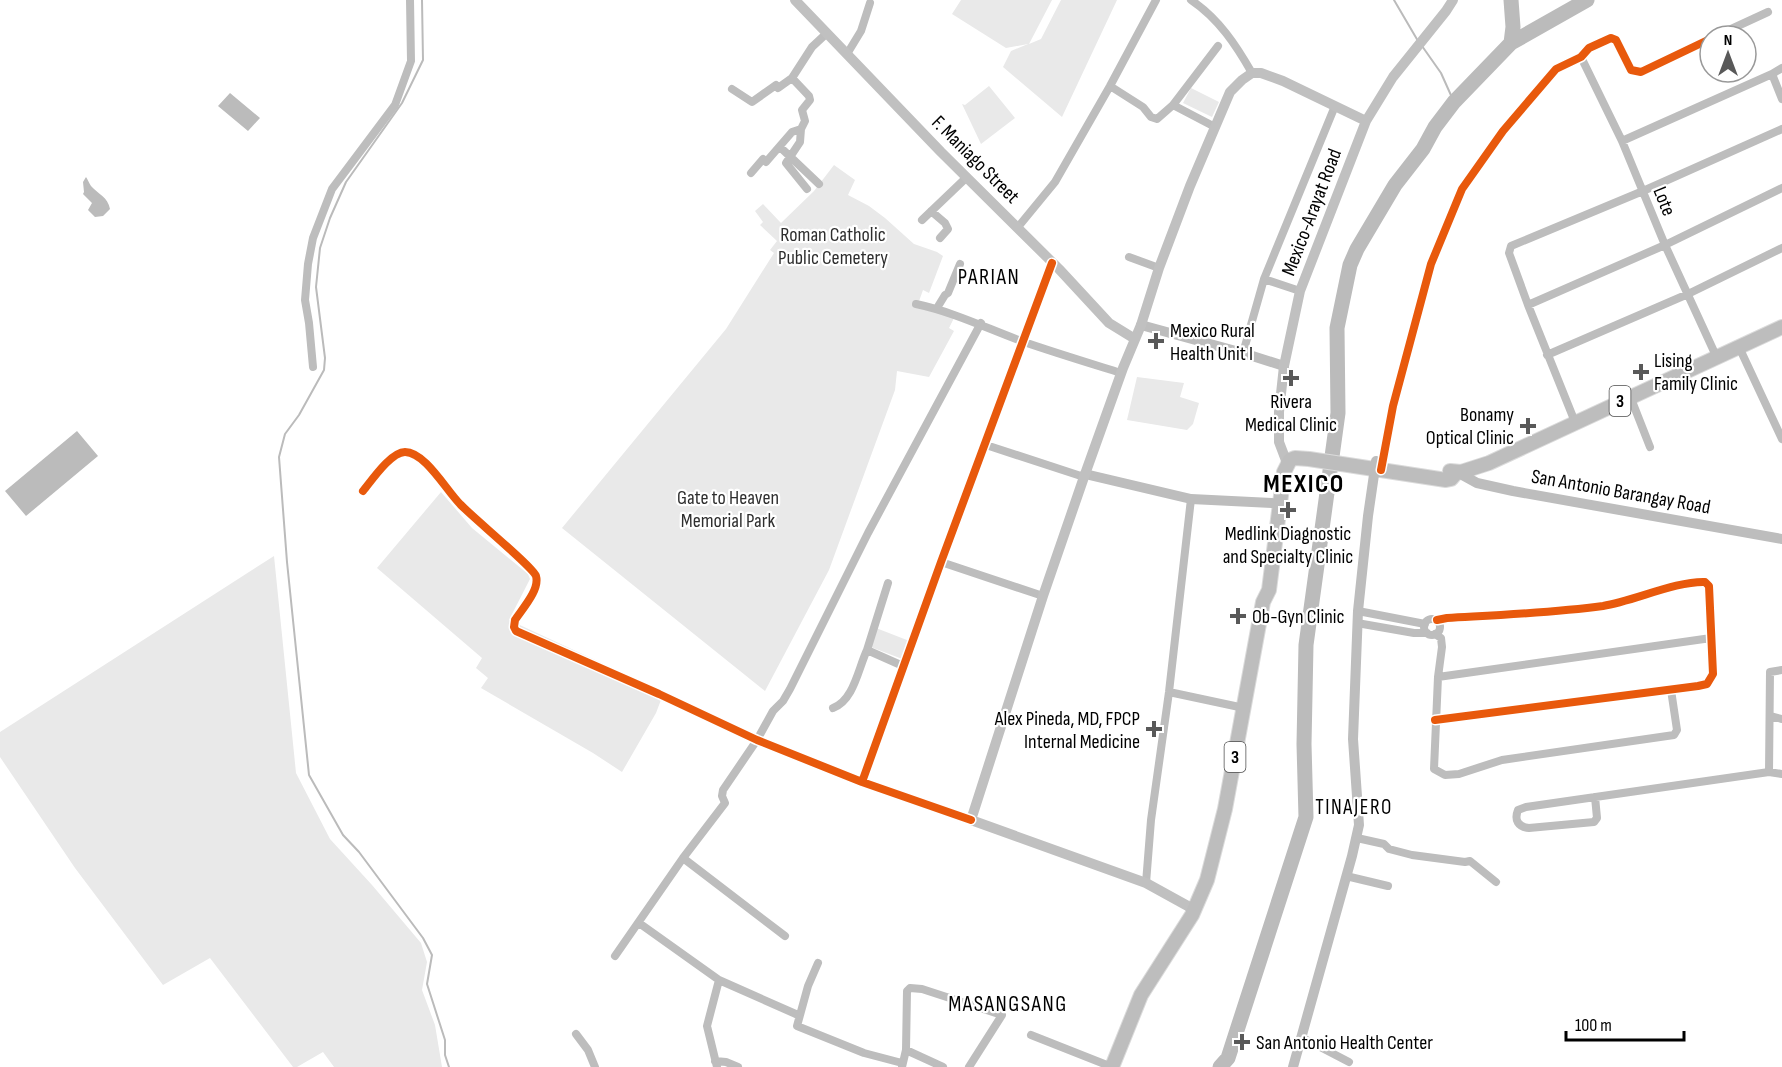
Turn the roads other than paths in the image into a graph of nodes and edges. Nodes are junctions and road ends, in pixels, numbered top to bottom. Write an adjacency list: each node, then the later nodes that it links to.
1 (410, 0): 62 (street)
2 (795, 0): 9 (main road, F. Maniago Street)
3 (1156, 0): 18 (street)
4 (1191, 0): 15 (street)
5 (1453, 0): 23 (main road, Mexico-Arayat Road)
6 (870, 3): 12 (street)
7 (1768, 12): 8 (street)
8 (1742, 24)
9 (827, 33): 12 (main road, F. Maniago Street); 17 (street)
10 (1698, 45): 13 (street)
11 (1218, 46): 21 (street)
12 (847, 54): 31 (main road, F. Maniago Street)
13 (1581, 57): 27 (street, Lote); 70 (street)
14 (1782, 68): 16 (street)
15 (1252, 73): 22 (main road); 24 (main road)
16 (1772, 74): 20 (street); 27 (street)
17 (792, 78): 19 (street); 25 (street)
18 (1110, 86): 21 (street); 38 (street)
19 (732, 89)
20 (1782, 99)
21 (1173, 105): 24 (street)
22 (1335, 106): 23 (main road); 46 (street)
23 (1366, 121): 47 (main road, Mexico-Arayat Road)
24 (1215, 127): 45 (main road)
25 (801, 129): 28 (street); 29 (street)
26 (1782, 129): 35 (street)
27 (1622, 141): 35 (street, Lote)
28 (780, 147): 29 (street); 30 (street)
29 (790, 157): 32 (street); 34 (street)
30 (751, 173)
31 (968, 177): 36 (street); 38 (main road, F. Maniago Street)
32 (819, 184)
33 (1782, 188): 40 (street)
34 (807, 189)
35 (1643, 191): 40 (street, Lote); 50 (street)
36 (932, 211): 37 (street); 39 (street)
37 (922, 220)
38 (1018, 227): 43 (main road, F. Maniago Street)
39 (940, 238)
40 (1665, 245): 48 (street, Lote); 50 (street)
41 (1782, 248): 48 (street)
42 (1129, 257): 45 (street)
43 (1053, 263): 55 (main road, F. Maniago Street); 56 (street)
44 (960, 264): 51 (street)
45 (1159, 268): 53 (main road)
46 (1264, 279): 47 (street); 58 (street)
47 (1300, 291): 61 (main road, Mexico-Arayat Road)
48 (1688, 294): 59 (street); 60 (street, Lote)
49 (916, 304): 51 (street)
50 (1528, 305): 59 (street)
51 (937, 308): 52 (street)
52 (981, 323): 56 (street); 98 (street)
53 (1141, 325): 55 (main road); 58 (street)
54 (1782, 327): 57 (highway, 3)
55 (1135, 339): 63 (main road)
56 (1023, 341): 63 (street); 67 (street)
57 (1740, 347): 60 (highway, 3); 66 (street)
58 (1243, 353): 61 (street)
59 (1547, 355): 65 (street)
60 (1716, 358): 64 (highway, 3)
61 (1284, 366): 69 (main road, Mexico-Arayat Road)
62 (313, 368)
63 (1121, 374): 72 (main road)
64 (1630, 396): 65 (highway, 3); 68 (street)
65 (1575, 422): 71 (highway, 3)
66 (1782, 439)
67 (986, 445): 72 (street); 77 (street)
68 (1650, 447)
69 (1285, 459): 70 (highway, 3); 75 (highway, 3); 80 (highway, 3)
70 (1379, 466): 71 (highway, 3); 81 (street)
71 (1457, 472): 76 (street, San Antonio Barangay Road)
72 (1084, 475): 74 (street); 79 (main road)
73 (363, 491): 98 (street)
74 (1191, 499): 75 (street); 92 (street)
75 (1272, 503): 80 (highway, 3)
76 (1782, 539)
77 (941, 562): 79 (street); 88 (street)
78 (888, 584): 87 (street)
79 (1043, 596): 103 (main road)
80 (1263, 602): 94 (highway, 3)
81 (1358, 611): 83 (street); 84 (street)
82 (1437, 620): 84 (street); 85 (street); 86 (street)
83 (1357, 623): 85 (street); 104 (street)
84 (1425, 624): 85 (street)
85 (1431, 633): 90 (street)
86 (1711, 638): 90 (street); 91 (street)
87 (867, 650): 88 (street); 93 (street)
88 (903, 666): 101 (street)
89 (1782, 670): 95 (street)
90 (1438, 676): 97 (street)
91 (1671, 690): 97 (street); 97 (street)
92 (1169, 692): 94 (street); 108 (street)
93 (833, 708)
94 (1244, 708): 110 (highway, 3)
95 (1770, 716): 96 (street); 99 (street)
96 (1782, 719)
97 (1435, 720)
98 (757, 740): 101 (street); 105 (street)
99 (1769, 772): 100 (street); 102 (street)
100 (1782, 774)
101 (862, 782): 103 (street)
102 (1595, 797): 102 (street)
103 (971, 820): 108 (main road)
104 (1357, 838): 106 (street); 107 (street)
105 (683, 858): 111 (street); 112 (street)
106 (1346, 876): 109 (street); 119 (street)
107 (1496, 882)
108 (1146, 883): 110 (main road)
109 (1388, 886)
110 (1195, 910): 128 (highway, 3)
111 (639, 923): 113 (street); 115 (street)
112 (785, 936)
113 (615, 956)
114 (818, 963): 116 (street)
115 (719, 980): 116 (street); 122 (street)
116 (798, 1015): 123 (street)
117 (576, 1034): 124 (street)
118 (1031, 1035): 128 (street)
119 (1301, 1037): 121 (street); 129 (street)
120 (906, 1050): 123 (street); 126 (street); 127 (street)
121 (1349, 1062)
122 (716, 1064): 125 (street)
123 (902, 1065)
124 (595, 1067)
125 (738, 1067)
126 (943, 1067)
127 (969, 1067)
128 (1112, 1067)
129 (1293, 1067)

